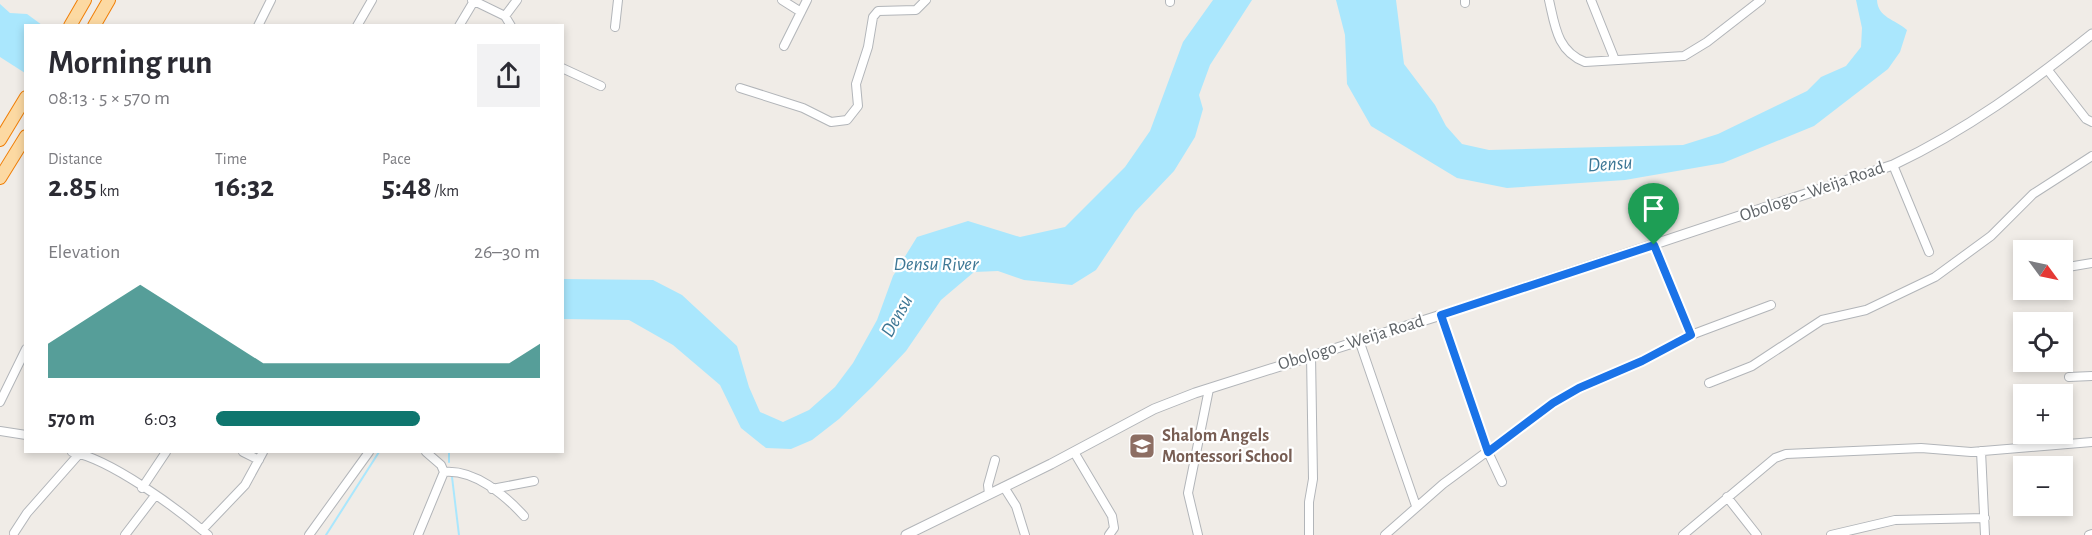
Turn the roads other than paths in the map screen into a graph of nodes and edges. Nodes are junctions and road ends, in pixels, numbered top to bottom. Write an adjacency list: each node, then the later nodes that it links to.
1 (85, 0): 16 (highway)
2 (109, 0): 17 (highway)
3 (271, 0): 18 (street)
4 (372, 0): 19 (street)
5 (517, 0): 15 (street)
6 (618, 0): 22 (street)
7 (782, 0): 14 (street)
8 (807, 0): 14 (street)
9 (926, 0): 29 (street)
10 (1549, 0): 25 (street)
11 (1591, 0): 25 (street)
12 (1761, 0): 25 (street)
13 (473, 1): 15 (street); 20 (street)
14 (801, 12): 24 (street)
15 (505, 16): 21 (street)
16 (70, 24)
17 (95, 24)
18 (259, 24)
19 (358, 24)
20 (460, 24)
21 (510, 24)
22 (615, 27)
23 (2092, 34): 27 (street, Obologo - Weija Road)
24 (784, 46)
25 (1615, 60)
26 (564, 69): 28 (street)
27 (2047, 69): 31 (street); 35 (street, Obologo - Weija Road)
28 (601, 86)
29 (740, 88)
30 (24, 100): 33 (highway)
31 (2092, 122)
32 (24, 139): 36 (highway)
33 (0, 140)
34 (2092, 156): 49 (street)
35 (1893, 165): 37 (street, Obologo - Weija Road); 38 (street)
36 (0, 178)
37 (1654, 245): 42 (street, Obologo - Weija Road); 43 (street)
38 (1929, 252)
39 (2092, 263): 40 (street)
40 (2073, 266)
41 (1771, 305): 43 (street)
42 (1441, 315): 44 (street, Obologo - Weija Road); 57 (street)
43 (1691, 335): 57 (street)
44 (1359, 340): 46 (street, Obologo - Weija Road); 76 (street)
45 (24, 353): 51 (street)
46 (1311, 355): 50 (street, Obologo - Weija Road); 88 (street)
47 (2092, 376): 48 (street)
48 (2069, 378)
49 (1709, 383)
50 (1209, 389): 56 (street, Obologo - Weija Road); 87 (street)
51 (0, 402)
52 (0, 430): 53 (street)
53 (24, 435)
54 (2092, 442): 55 (street)
55 (1981, 450): 75 (street); 78 (street)
56 (1074, 452): 70 (street, Obologo - Weija Road); 86 (street)
57 (1488, 452): 69 (street); 76 (street)
58 (75, 453): 79 (street)
59 (78, 453): 71 (street)
60 (164, 453): 71 (street)
61 (245, 453): 65 (street)
62 (262, 453): 65 (street)
63 (368, 453): 82 (street)
64 (427, 453): 67 (street)
65 (259, 460): 80 (street)
66 (995, 460): 73 (street)
67 (444, 472): 72 (street); 83 (street)
68 (534, 481): 72 (street)
69 (1502, 482)
70 (1004, 487): 73 (street, Obologo - Weija Road); 85 (street)
71 (142, 488): 74 (street)
72 (492, 489): 77 (street)
73 (989, 494): 84 (street, Obologo - Weija Road)
74 (154, 497): 80 (street); 81 (street)
75 (1727, 497): 90 (street); 91 (street)
76 (1416, 506): 89 (street)
77 (524, 516)
78 (1985, 518): 92 (street); 93 (street)
79 (14, 533)
80 (205, 533)
81 (125, 535)
82 (309, 535)
83 (418, 535)
84 (906, 535)
85 (1025, 535)
86 (1108, 535)
87 (1198, 535)
88 (1310, 535)
89 (1385, 535)
90 (1683, 535)
91 (1757, 535)
92 (1832, 535)
93 (1985, 535): 94 (street)
94 (1992, 535)

